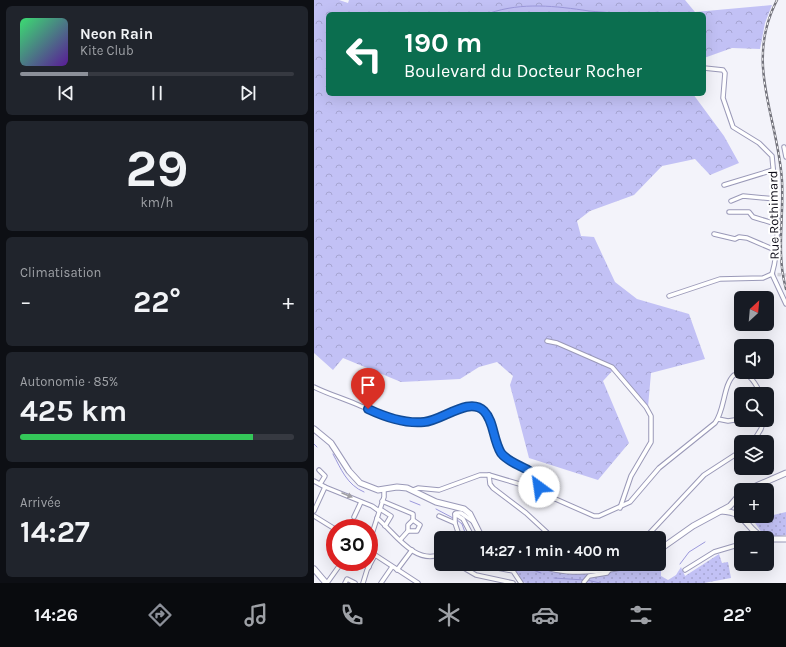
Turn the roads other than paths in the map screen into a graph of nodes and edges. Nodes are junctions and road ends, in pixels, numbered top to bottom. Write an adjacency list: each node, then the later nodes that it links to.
1 (706, 68): 4 (street, Rue Rothimard)
2 (784, 147): 3 (street)
3 (786, 157)
4 (773, 170): 5 (street); 6 (street, Rue Rothimard)
5 (724, 185)
6 (776, 199): 7 (street); 9 (street, Rue Rothimard)
7 (731, 201)
8 (729, 212): 9 (street)
9 (776, 224): 11 (street, Rue Rothimard)
10 (714, 234): 11 (street)
11 (775, 250): 12 (street, Rue Rothimard)
12 (772, 274): 13 (street); 14 (street)
13 (669, 296)
14 (786, 304)
15 (547, 341): 35 (street)
16 (314, 387): 31 (street)
17 (757, 387): 18 (street)
18 (718, 419): 19 (street); 35 (street)
19 (734, 420)
20 (314, 429): 29 (main road)
21 (734, 456): 55 (street)
22 (319, 470): 27 (street)
23 (786, 473): 26 (main road)
24 (489, 475): 30 (street); 31 (street); 54 (street)
25 (314, 481): 27 (street)
26 (763, 483)
27 (320, 484): 28 (street)
28 (325, 488): 33 (street, one-way to 33); 38 (street)
29 (384, 490): 30 (main road); 32 (street)
30 (413, 490): 46 (main road)
31 (538, 491): 35 (street)
32 (382, 501): 34 (street); 37 (street)
33 (361, 502): 37 (street); 42 (street)
34 (392, 505): 39 (street); 45 (street)
35 (620, 508)
36 (734, 508): 60 (main road)
37 (379, 510): 39 (street); 43 (street)
38 (314, 511)
39 (388, 513): 49 (street)
40 (314, 516): 47 (street)
41 (439, 516): 44 (street)
42 (354, 517)
43 (377, 518): 49 (street)
44 (454, 518): 46 (street); 51 (street); 52 (street)
45 (413, 520): 50 (street); 50 (street)
46 (474, 522): 53 (main road)
47 (326, 523)
48 (748, 523): 56 (main road)
49 (385, 526): 59 (street)
50 (408, 531): 59 (street)
51 (458, 531)
52 (469, 531)
53 (478, 531)
54 (545, 531)
55 (652, 531)
56 (756, 531)
57 (774, 538): 58 (main road)
58 (786, 539)
59 (400, 540): 62 (street)
60 (666, 545)
61 (734, 546): 68 (street)
62 (412, 550): 63 (street); 67 (street)
63 (434, 556)
64 (378, 557): 65 (street)
65 (392, 567): 67 (street); 79 (street)
66 (314, 569): 75 (main road)
67 (398, 570): 80 (street)
68 (685, 570)
69 (335, 571): 75 (street)
70 (368, 571): 78 (street)
71 (470, 571): 81 (street)
72 (508, 571): 82 (street)
73 (608, 571): 74 (street)
74 (584, 582)
75 (326, 583)
76 (345, 583): 77 (street)
77 (355, 583)
78 (363, 583)
79 (381, 583)
80 (418, 583)
81 (514, 583)
82 (521, 583)

